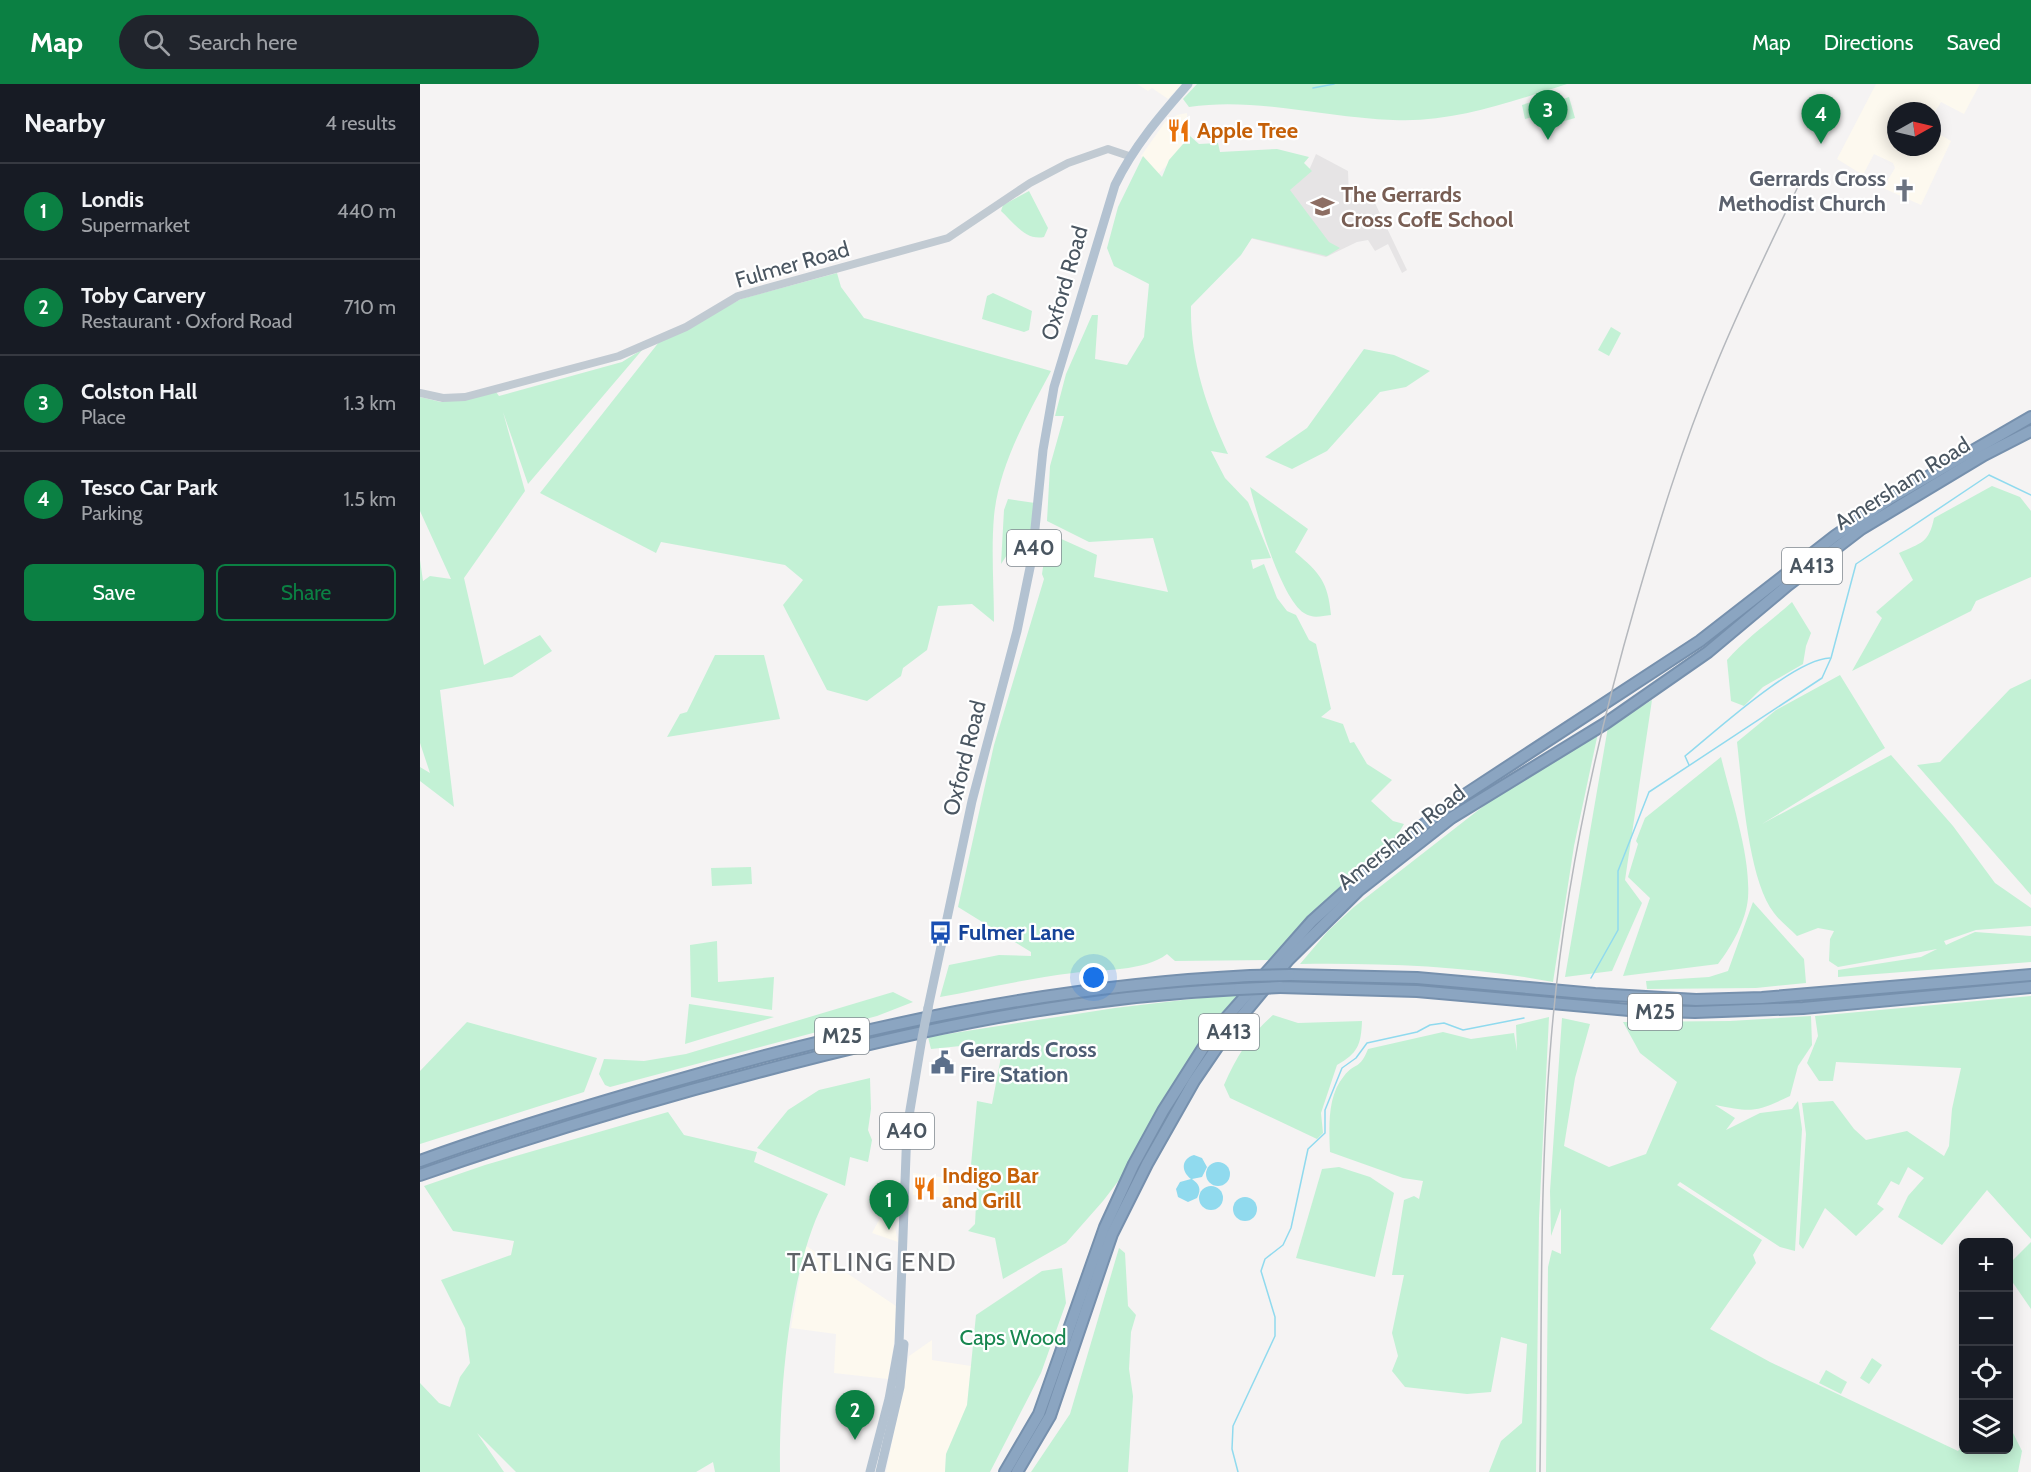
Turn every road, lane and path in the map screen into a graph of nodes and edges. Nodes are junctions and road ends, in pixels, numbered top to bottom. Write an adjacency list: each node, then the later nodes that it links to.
1 (1188, 84): 2 (main road, Oxford Road / A40)
2 (1129, 156): 3 (street, Fulmer Road); 10 (main road, Oxford Road / A40, bridge)
3 (420, 393)
4 (2031, 417): 13 (highway, A413)
5 (2031, 431): 14 (highway, Amersham Road / A413)
6 (2031, 975): 8 (highway, M25, bridge)
7 (2031, 987): 9 (highway, M25, bridge)
8 (420, 1159)
9 (420, 1175)
10 (881, 1449): 11 (main road, Oxford Road / A40); 12 (main road, A40)
11 (870, 1472)
12 (880, 1472)
13 (1005, 1472)
14 (1017, 1472)

